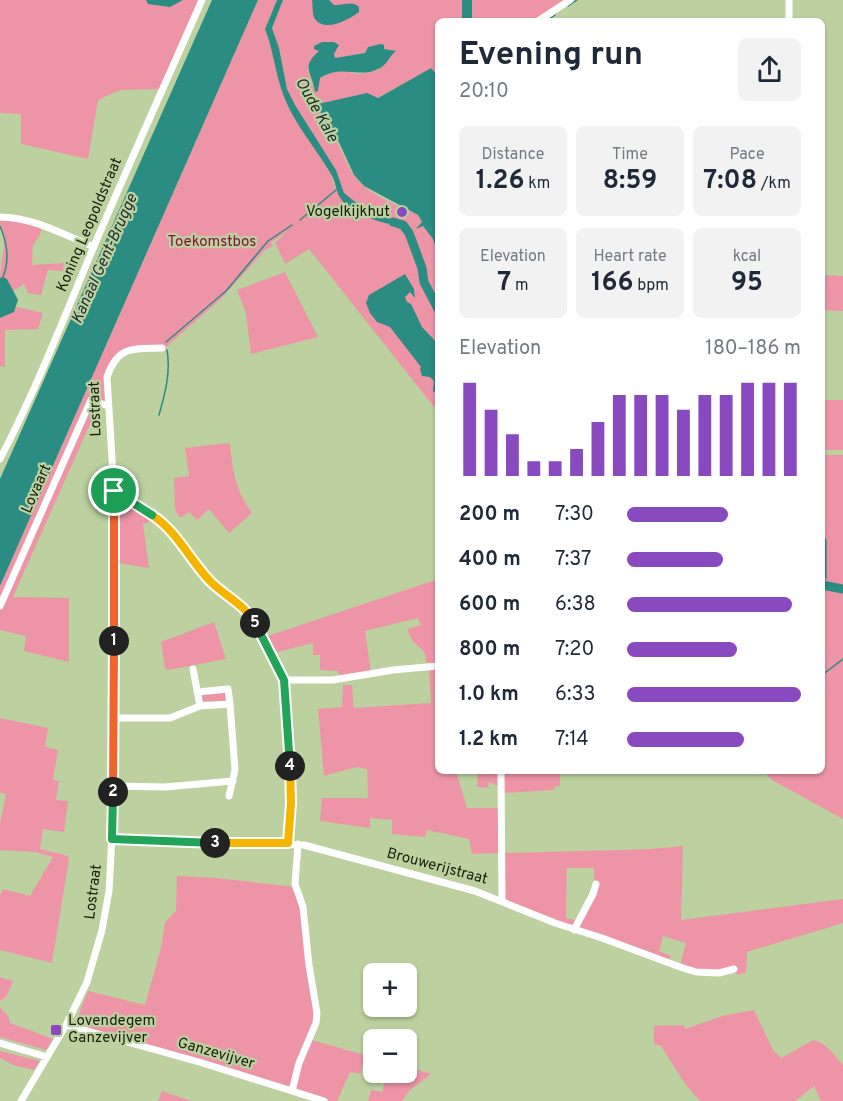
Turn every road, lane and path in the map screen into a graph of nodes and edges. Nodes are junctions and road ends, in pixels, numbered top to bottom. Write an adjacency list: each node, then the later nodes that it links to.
1 (202, 0): 7 (street, Koning Leopoldstraat)
2 (570, 0): 4 (street)
3 (789, 0): 5 (street)
4 (543, 18)
5 (789, 18)
6 (0, 217): 7 (street)
7 (94, 247): 10 (street, Koning Leopoldstraat)
8 (162, 348): 9 (street, Lostraat)
9 (108, 406): 12 (street, Lostraat); 13 (street, Lovaart)
10 (2, 449): 11 (street, Koning Leopoldstraat)
11 (0, 459)
12 (114, 491): 16 (street); 20 (street, Lostraat)
13 (0, 606)
14 (435, 666): 16 (street)
15 (193, 669): 17 (street)
16 (284, 680): 26 (street)
17 (198, 692): 18 (street); 19 (street)
18 (230, 704): 19 (street); 22 (street)
19 (200, 706): 20 (street)
20 (113, 718): 23 (street, Lostraat)
21 (501, 774): 29 (street)
22 (233, 781): 23 (street); 24 (street)
23 (113, 786): 25 (street, Lostraat)
24 (229, 796)
25 (112, 839): 26 (street, Brouwerijstraat); 32 (street, Lostraat)
26 (288, 843): 27 (street, Brouwerijstraat)
27 (298, 844): 29 (street, Brouwerijstraat); 35 (street)
28 (596, 884): 30 (street)
29 (502, 900): 30 (street, Brouwerijstraat)
30 (574, 930): 31 (street, Brouwerijstraat)
31 (734, 969)
32 (66, 1025): 34 (street, Lostraat); 35 (street, Ganzevijver)
33 (0, 1043): 34 (street)
34 (47, 1057): 36 (street, Lostraat)
35 (292, 1090): 37 (street, Ganzevijver)
36 (21, 1101)
37 (324, 1101)

